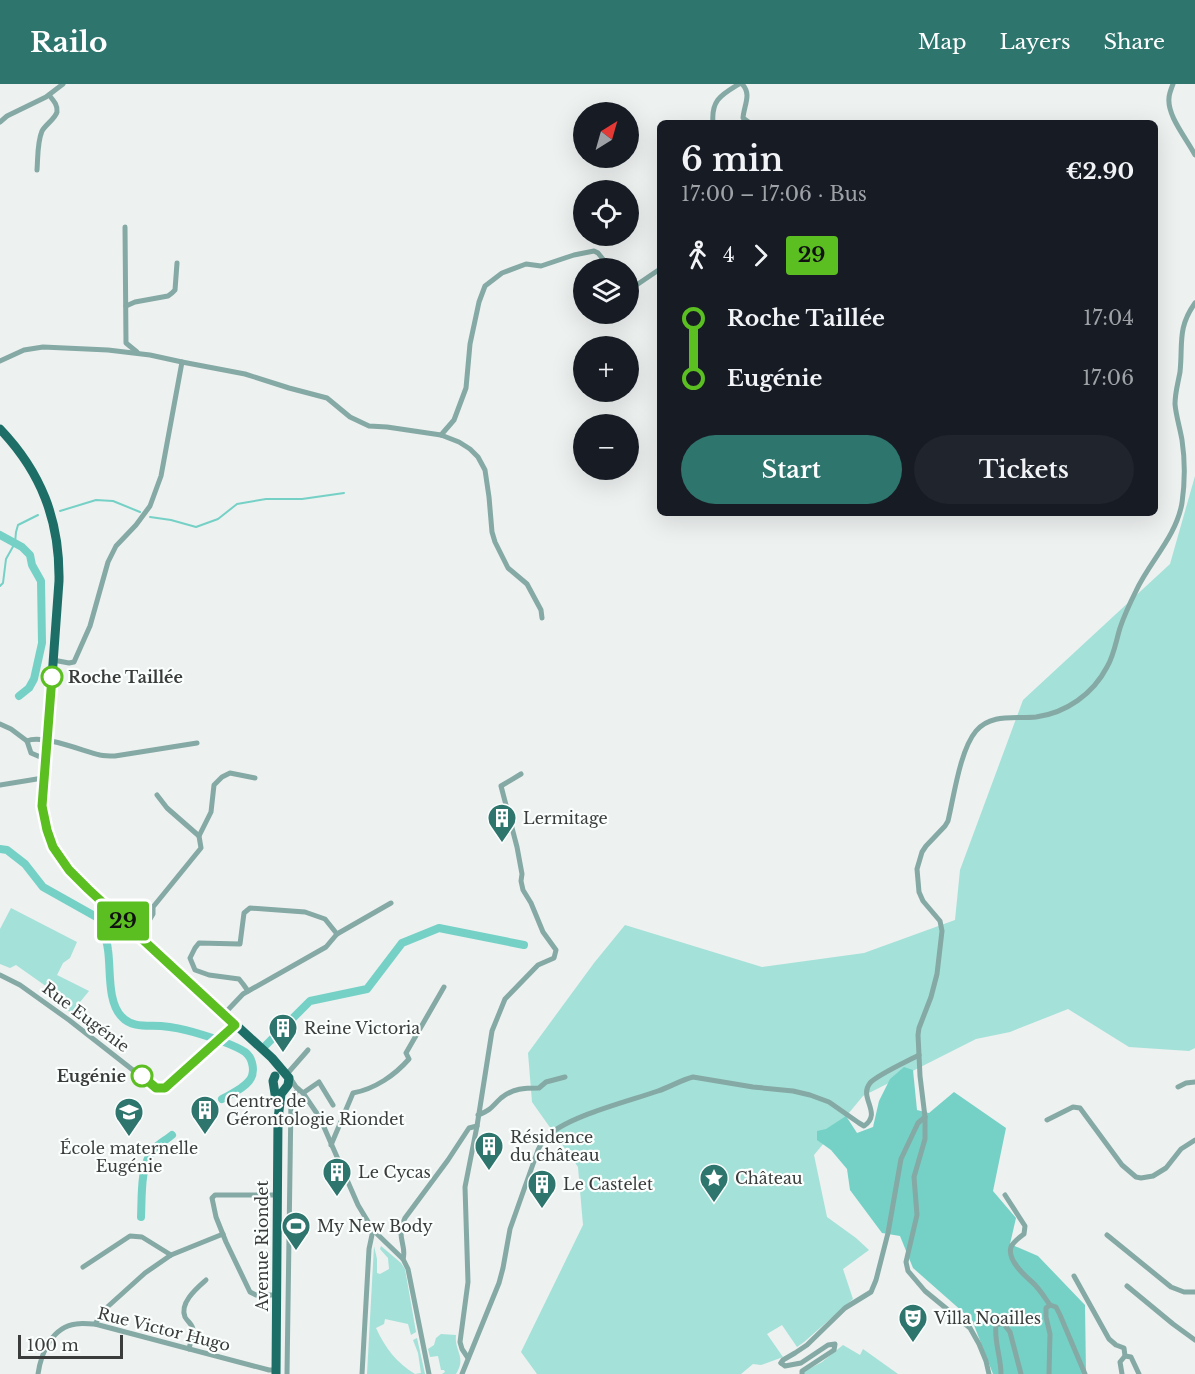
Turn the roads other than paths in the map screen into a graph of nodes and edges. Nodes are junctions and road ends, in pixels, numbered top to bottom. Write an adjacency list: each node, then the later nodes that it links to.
1 (63, 84): 4 (street)
2 (740, 84): 5 (street); 6 (street)
3 (1173, 84): 8 (street)
4 (49, 95): 7 (street); 9 (street)
5 (713, 120)
6 (746, 120)
7 (0, 122)
8 (1195, 155)
9 (37, 170)
10 (124, 227): 16 (street)
11 (602, 258): 21 (street)
12 (177, 262): 16 (street)
13 (657, 271): 14 (street)
14 (639, 283)
15 (1195, 303): 45 (street)
16 (126, 306): 17 (street)
17 (138, 353): 18 (street); 19 (street)
18 (0, 361)
19 (182, 362): 21 (street); 23 (street)
20 (0, 429): 23 (main road)
21 (441, 435): 22 (street)
22 (542, 618)
23 (53, 660): 26 (main road)
24 (0, 724): 25 (street)
25 (27, 741): 26 (street); 28 (street)
26 (46, 741): 27 (street); 28 (main road)
27 (197, 743)
28 (45, 759): 30 (main road)
29 (521, 774): 51 (street)
30 (44, 778): 32 (street); 37 (main road)
31 (255, 778): 34 (street)
32 (0, 785)
33 (157, 795): 34 (street)
34 (200, 836): 37 (street)
35 (391, 903): 36 (street)
36 (337, 934): 41 (street); 41 (street)
37 (140, 936): 42 (main road)
38 (2, 976): 39 (street); 43 (street, Rue Eugénie)
39 (1, 984)
40 (444, 987): 56 (street)
41 (248, 991): 42 (street)
42 (224, 1014): 43 (main road)
43 (235, 1025): 48 (main road)
44 (308, 1050): 48 (street)
45 (919, 1055): 52 (street); 75 (street)
46 (565, 1077): 51 (street)
47 (1195, 1082): 49 (street)
48 (288, 1083): 50 (street); 56 (street); 57 (main road, Avenue Riondet); 78 (street)
49 (1178, 1087)
50 (333, 1105)
51 (478, 1115): 54 (street)
52 (925, 1117): 82 (street); 83 (street)
53 (1047, 1120): 55 (street)
54 (477, 1126): 63 (street); 75 (street)
55 (1195, 1140)
56 (331, 1146): 59 (street)
57 (277, 1195): 60 (street); 69 (main road, Avenue Riondet)
58 (1005, 1195): 70 (street)
59 (373, 1230): 63 (street); 79 (street)
60 (223, 1234): 62 (street); 69 (street)
61 (1107, 1235): 68 (street)
62 (171, 1256): 64 (street); 71 (street)
63 (403, 1260): 80 (street)
64 (82, 1267)
65 (1074, 1276): 74 (street)
66 (206, 1280): 73 (street)
67 (1127, 1286): 72 (street)
68 (1195, 1292)
69 (276, 1295): 76 (main road, Avenue Riondet)
70 (1050, 1305): 86 (street); 87 (street)
71 (95, 1324): 73 (street, Rue Victor Hugo); 77 (street, Rue Victor Hugo)
72 (1195, 1340)
73 (189, 1349): 76 (street, Rue Victor Hugo)
74 (1125, 1356): 88 (street); 89 (street)
75 (468, 1358): 81 (street)
76 (276, 1372)
77 (38, 1374)
78 (287, 1374)
79 (363, 1374)
80 (429, 1374)
81 (462, 1374)
82 (802, 1374)
83 (989, 1374)
84 (1001, 1374): 85 (street)
85 (1021, 1374)
86 (1049, 1374)
87 (1085, 1374)
88 (1122, 1374)
89 (1139, 1374)

